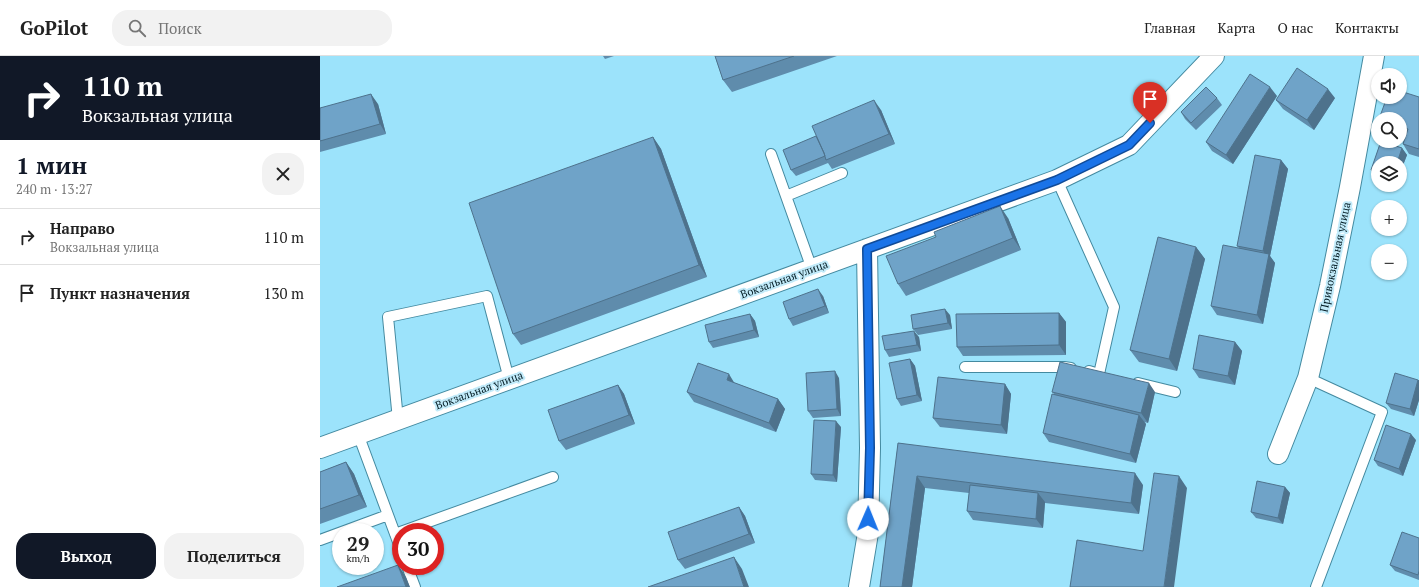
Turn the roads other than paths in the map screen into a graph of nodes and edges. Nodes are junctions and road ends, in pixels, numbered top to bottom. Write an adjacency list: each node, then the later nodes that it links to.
1 (1214, 56): 5 (street, Вокзальная улица)
2 (1374, 56): 10 (street, Привокзальная улица)
3 (771, 154): 6 (lane)
4 (842, 173): 6 (lane)
5 (1057, 180): 7 (street, Вокзальная улица); 9 (lane)
6 (786, 196): 8 (lane)
7 (867, 249): 8 (street, Вокзальная улица); 25 (street)
8 (812, 269): 11 (street, Вокзальная улица)
9 (965, 367)
10 (1308, 378): 17 (street, Привокзальная улица); 26 (lane)
11 (509, 379): 14 (street, Вокзальная улица); 14 (lane)
12 (1129, 381): 13 (lane)
13 (1174, 392)
14 (398, 420): 15 (street, Вокзальная улица)
15 (358, 434): 16 (street, Вокзальная улица); 19 (lane)
16 (320, 448)
17 (1278, 454)
18 (553, 477): 20 (lane)
19 (388, 515): 21 (lane); 22 (lane)
20 (425, 523)
21 (392, 526)
22 (320, 540)
23 (410, 575): 24 (lane)
24 (415, 587)
25 (859, 587)
26 (1316, 587)

